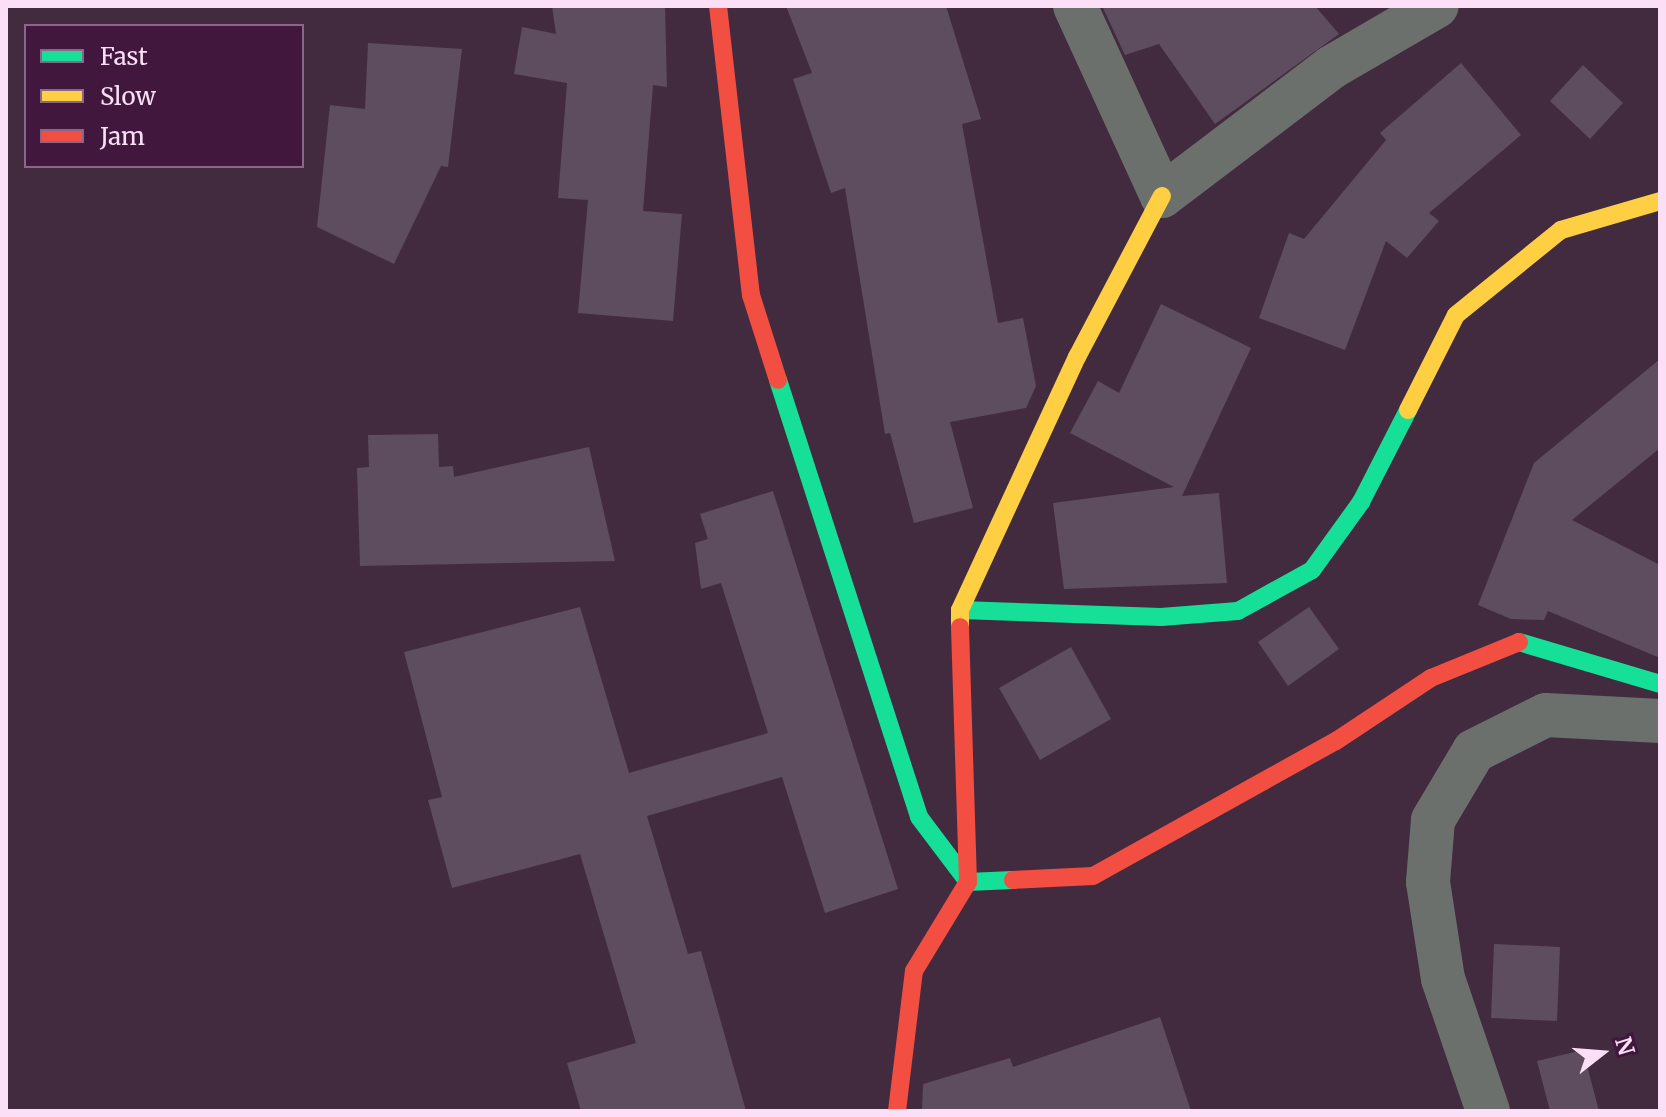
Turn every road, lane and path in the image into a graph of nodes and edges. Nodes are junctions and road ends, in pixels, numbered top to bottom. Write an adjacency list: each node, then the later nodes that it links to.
1 (718, 6): 9 (street)
2 (1075, 6): 4 (street)
3 (1437, 6): 4 (street)
4 (1162, 196): 6 (street)
5 (1660, 201): 6 (street)
6 (960, 610): 9 (street)
7 (1660, 684): 9 (street)
8 (1660, 721): 11 (street)
9 (968, 882): 10 (street)
10 (897, 1111)
11 (1488, 1111)

